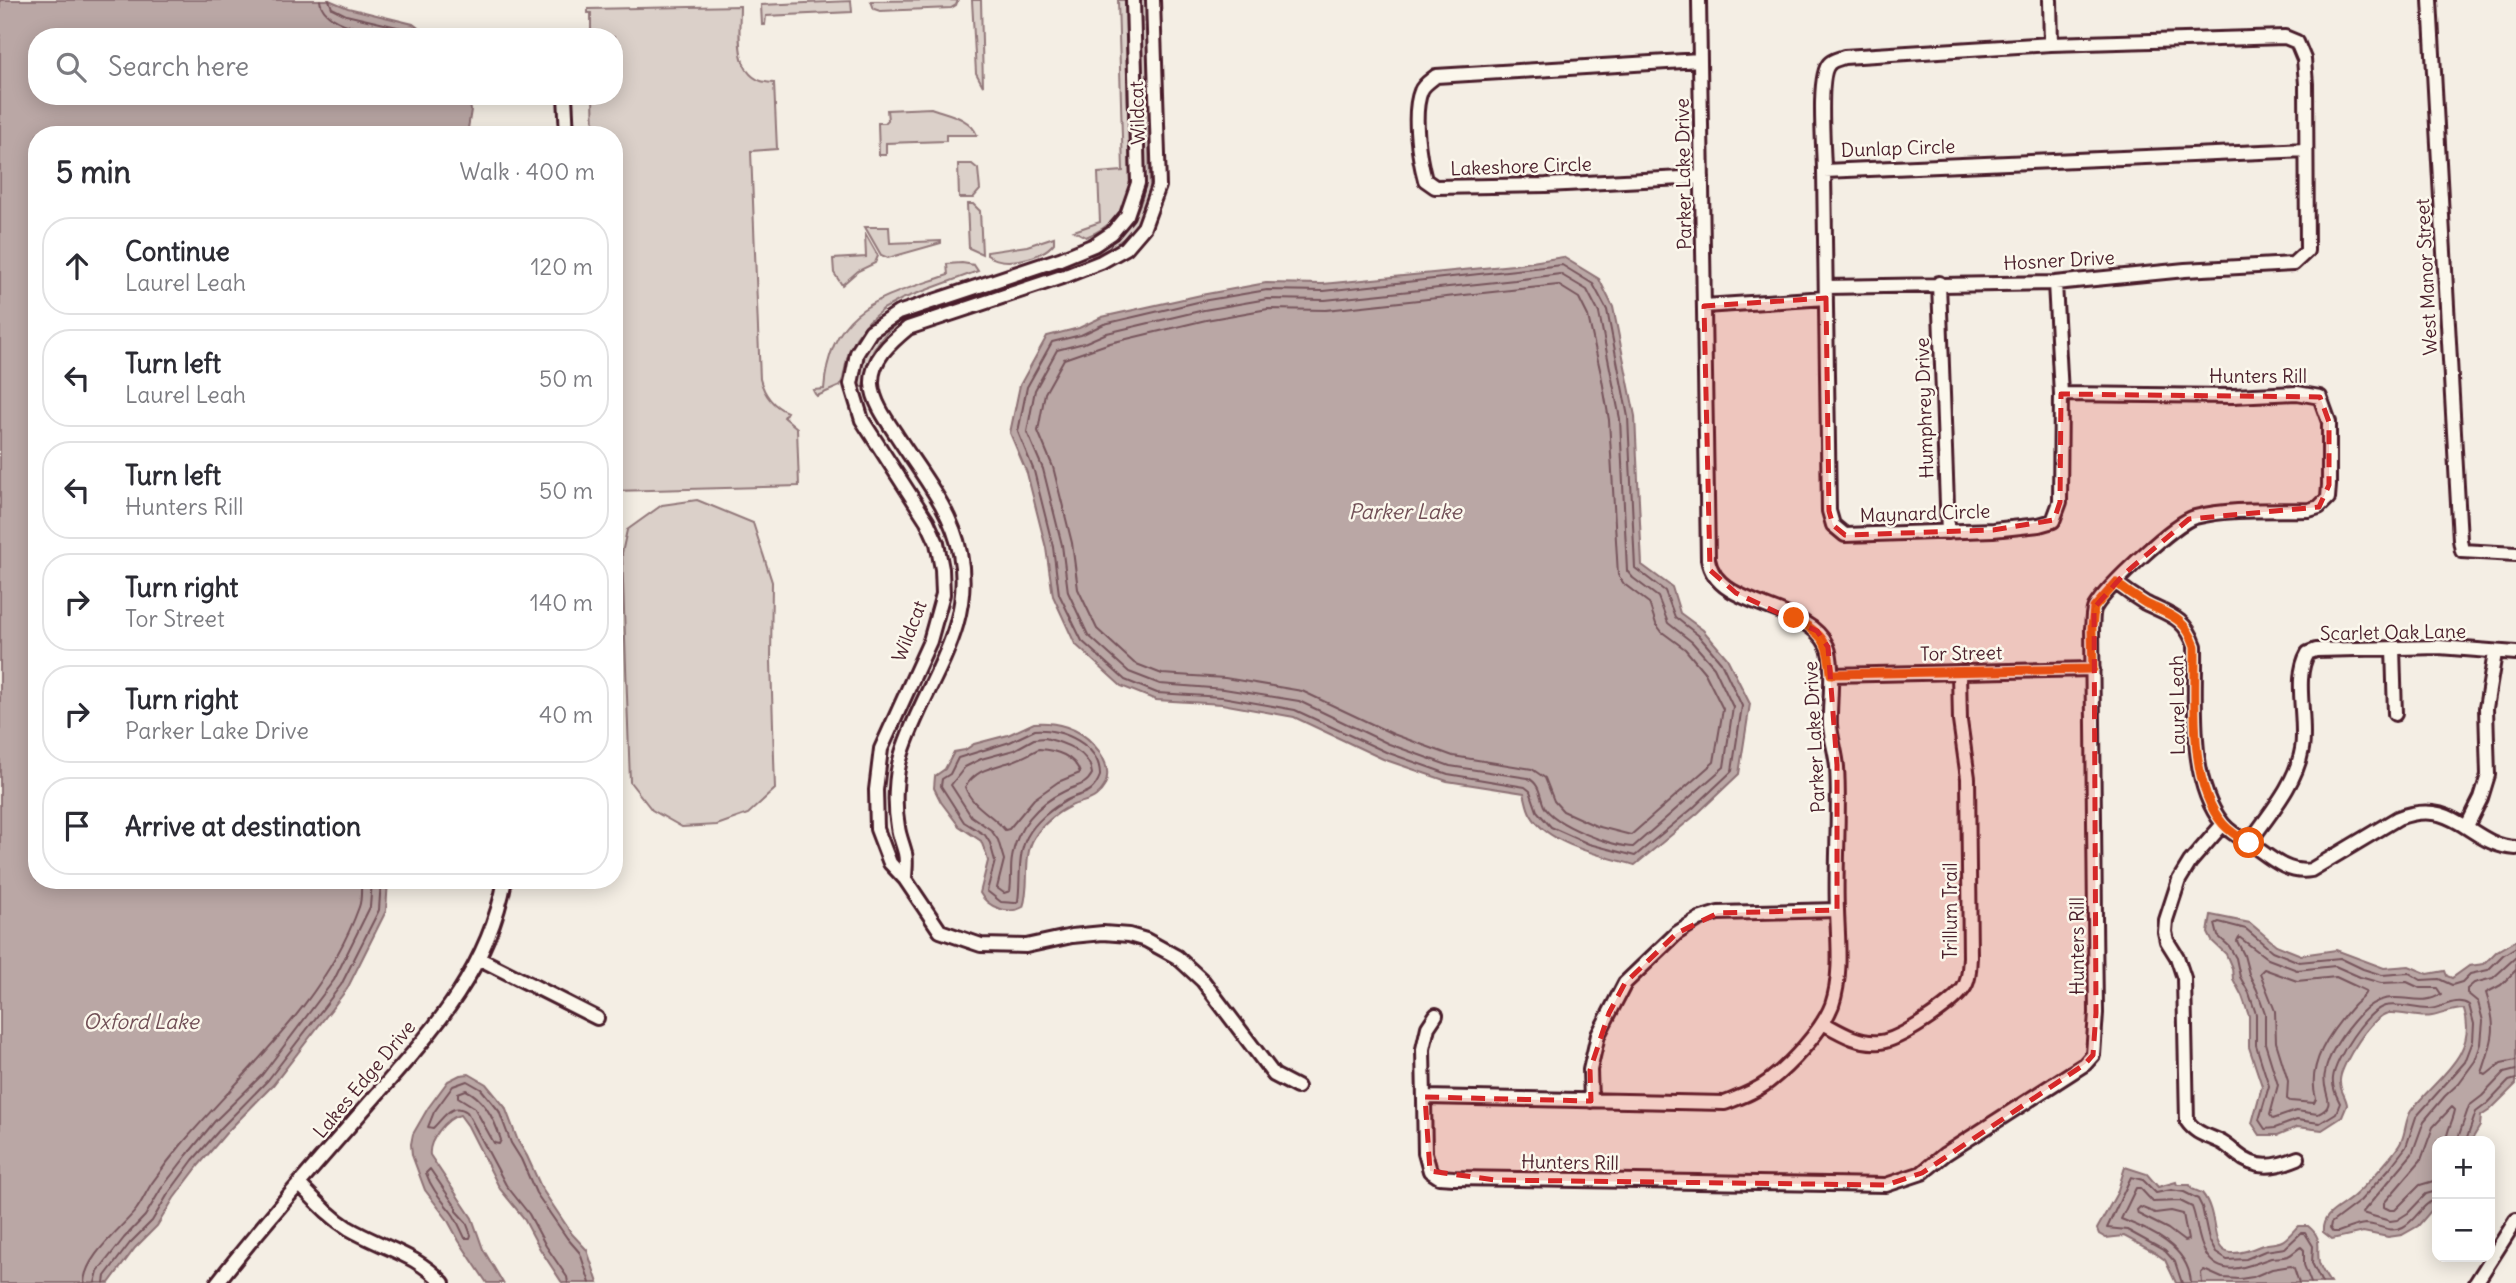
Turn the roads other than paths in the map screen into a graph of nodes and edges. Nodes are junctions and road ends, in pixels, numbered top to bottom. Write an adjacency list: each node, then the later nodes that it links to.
1 (1133, 0): 13 (street, Wildcat)
2 (1153, 0): 15 (street, Wildcat)
3 (1699, 0): 7 (street, Parker Lake Drive)
4 (2050, 0): 6 (street)
5 (2430, 0): 24 (street, West Manor Street)
6 (2051, 44): 10 (street, Dunlap Circle); 11 (street, Dunlap Circle)
7 (1700, 60): 12 (street, Parker Lake Drive); 12 (street, Lakeshore Circle)
8 (565, 105): 9 (street)
9 (567, 126)
10 (2306, 150): 11 (street, Dunlap Circle); 14 (street, Dunlap Circle)
11 (1824, 171): 18 (street, Maynard Circle)
12 (1702, 177): 19 (street, Parker Lake Drive)
13 (1073, 254): 15 (street); 22 (street, Wildcat)
14 (2293, 264): 16 (street, Hosner Drive)
15 (1080, 270): 21 (street, Wildcat)
16 (2055, 282): 17 (street, Hosner Drive); 20 (street, Maynard Circle)
17 (1939, 283): 18 (street, Hosner Drive); 23 (street, Humphrey Drive)
18 (1826, 293): 19 (street, Hosner Drive); 23 (street, Maynard Circle)
19 (1704, 306): 31 (street, Parker Lake Drive)
20 (2061, 394): 23 (street, Maynard Circle); 25 (street, Hunters Rill)
21 (876, 396): 22 (street); 37 (street, Wildcat)
22 (855, 404): 37 (street, Wildcat)
23 (1948, 532)
24 (2516, 554)
25 (2116, 583): 29 (street, Hunters Rill); 33 (street, Laurel Leah)
26 (2393, 648): 27 (street, Scarlet Oak Lane); 32 (street); 35 (street, Scarlet Oak Lane)
27 (2495, 653): 28 (street, Scarlet Oak Lane); 34 (street)
28 (2516, 653)
29 (2093, 669): 30 (street, Tor Street); 45 (street, Hunters Rill)
30 (1959, 672): 31 (street, Tor Street); 43 (street, Trillum Trail)
31 (1831, 674): 39 (street, Parker Lake Drive)
32 (2395, 715)
33 (2223, 824): 35 (street, Laurel Leah); 47 (street)
34 (2467, 826): 35 (street, Laurel Leah); 36 (street, Laurel Leah)
35 (2249, 843)
36 (2516, 848)
37 (905, 880): 44 (street, Wildcat)
38 (503, 889): 40 (street, Lakes Edge Drive)
39 (1837, 910): 43 (street, Parker Lake Drive); 46 (street)
40 (480, 959): 42 (street); 48 (street, Lakes Edge Drive)
41 (1436, 1015): 45 (street, Hunters Rill)
42 (597, 1018)
43 (1824, 1023): 46 (street, Parker Lake Drive)
44 (1297, 1087)
45 (1425, 1097): 46 (street, Parker Lake Drive)
46 (1591, 1101)
47 (2298, 1158)
48 (299, 1184): 50 (street, Lakes Edge Drive); 51 (street)
49 (2516, 1220): 52 (street)
50 (217, 1283)
51 (443, 1283)
52 (2476, 1283)

